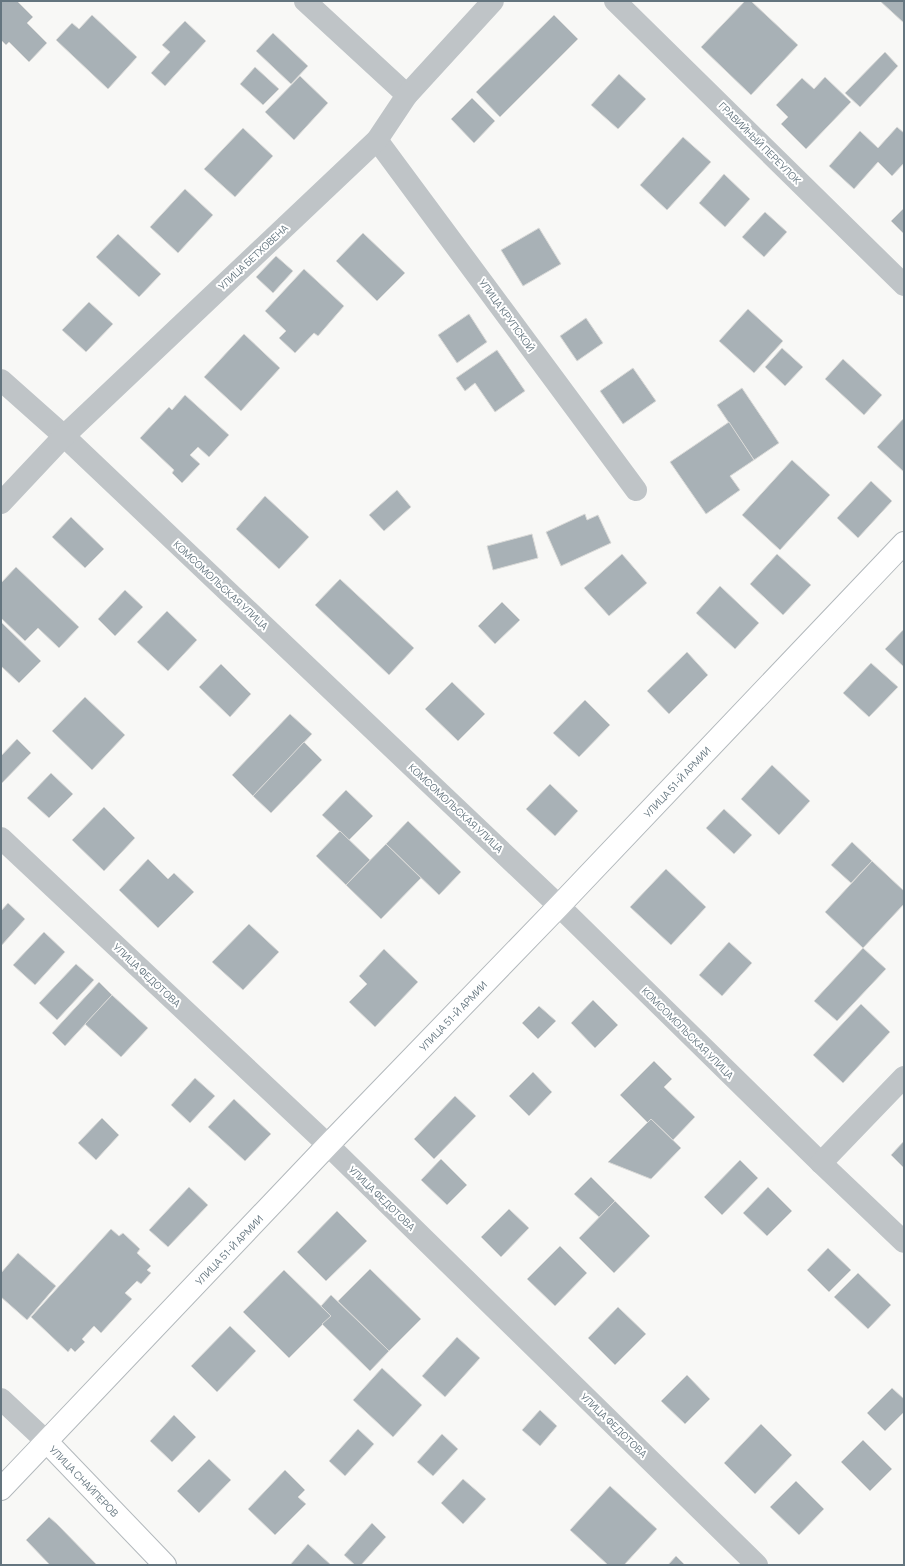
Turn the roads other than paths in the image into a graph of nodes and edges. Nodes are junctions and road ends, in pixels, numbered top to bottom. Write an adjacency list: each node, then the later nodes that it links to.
1 (305, 1): 4 (street)
2 (493, 1): 4 (street, УЛИЦА БЕТХОВЕНА)
3 (615, 1): 6 (street, ГРАВИЙНЫЙ ПЕРЕУЛОК)
4 (407, 95): 5 (street, УЛИЦА БЕТХОВЕНА)
5 (377, 140): 8 (street, УЛИЦА БЕТХОВЕНА); 9 (street, УЛИЦА КРУПСКОЙ)
6 (904, 285)
7 (1, 380): 8 (street, КОМСОМОЛЬСКАЯ УЛИЦА)
8 (64, 436): 10 (street, УЛИЦА БЕТХОВЕНА); 13 (street, КОМСОМОЛЬСКАЯ УЛИЦА)
9 (636, 490)
10 (1, 503)
11 (904, 542): 13 (main road, УЛИЦА 51-Й АРМИИ)
12 (1, 838): 15 (street, УЛИЦА ФЕДОТОВА)
13 (559, 906): 15 (main road, УЛИЦА 51-Й АРМИИ); 16 (street, КОМСОМОЛЬСКАЯ УЛИЦА)
14 (904, 1077): 16 (street)
15 (328, 1145): 19 (main road, УЛИЦА 51-Й АРМИИ); 22 (street, УЛИЦА ФЕДОТОВА)
16 (821, 1163): 17 (street, КОМСОМОЛЬСКАЯ УЛИЦА)
17 (904, 1242)
18 (1, 1399): 19 (street, УЛИЦА СНАЙПЕРОВ)
19 (46, 1442): 20 (main road, УЛИЦА 51-Й АРМИИ); 21 (main road, УЛИЦА СНАЙПЕРОВ)
20 (1, 1489)
21 (165, 1565)
22 (757, 1565)

